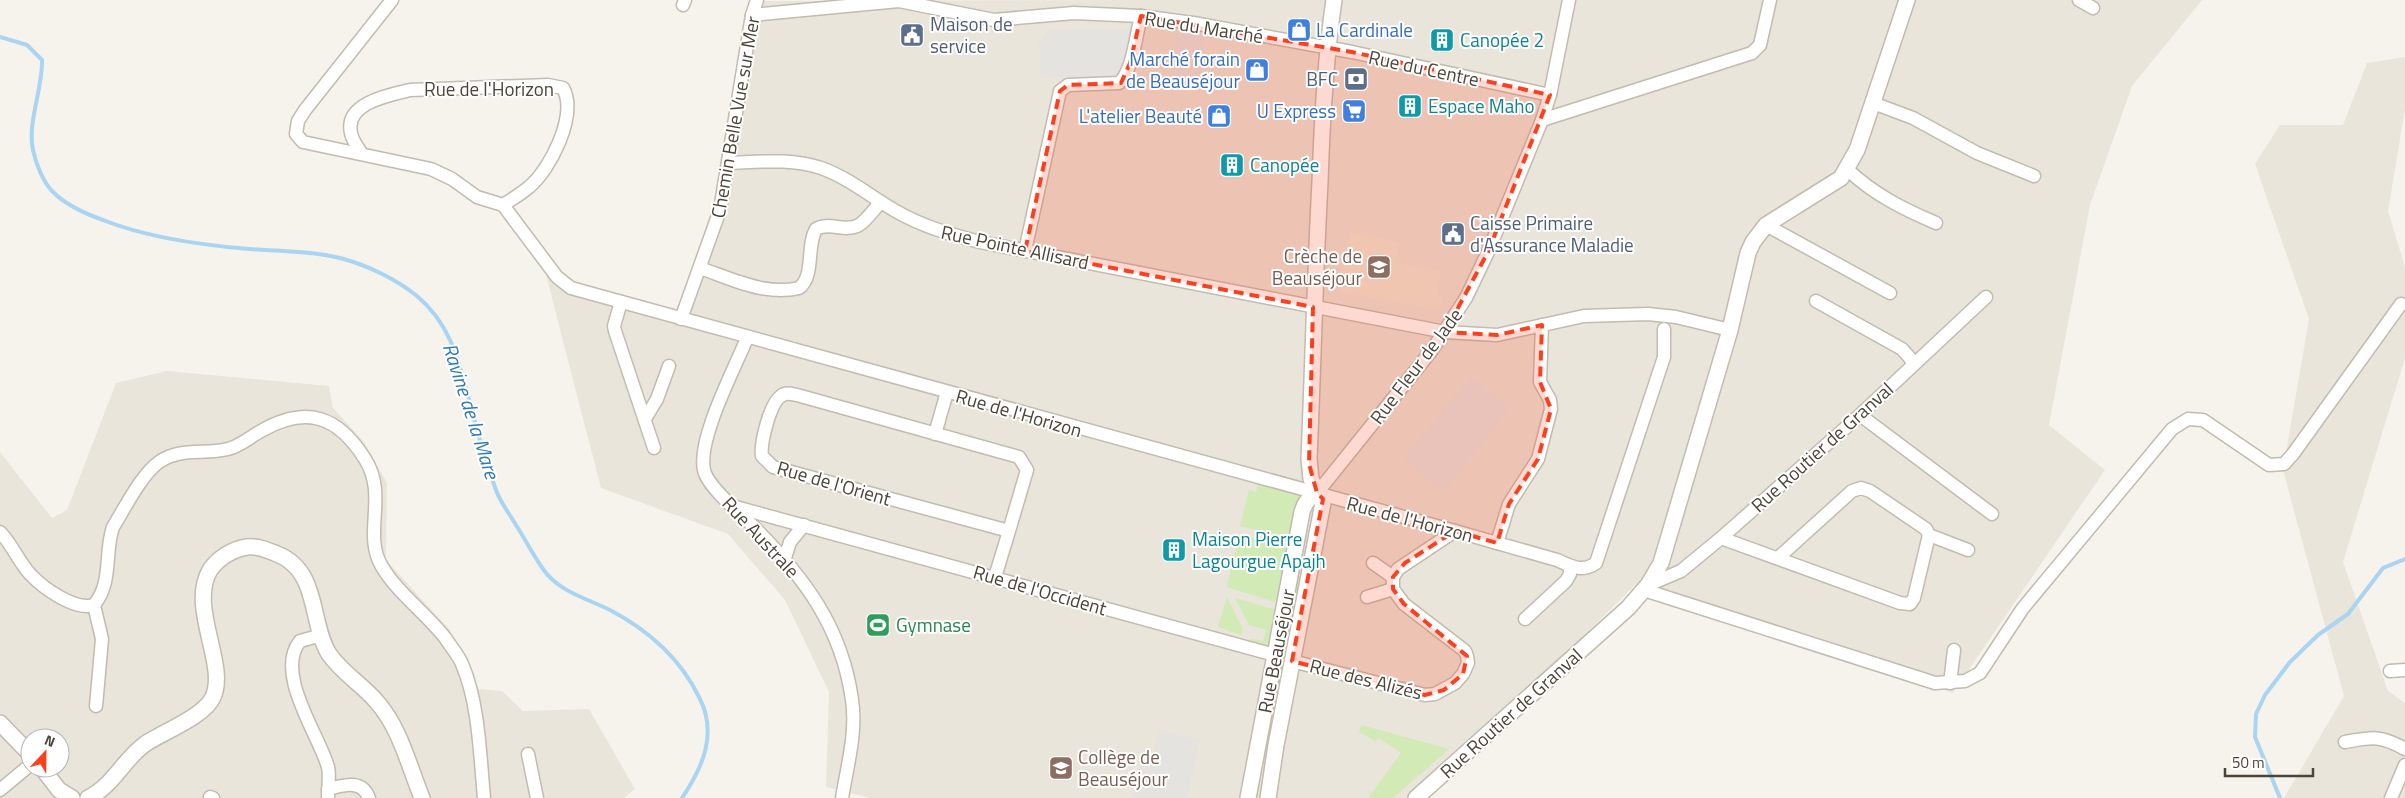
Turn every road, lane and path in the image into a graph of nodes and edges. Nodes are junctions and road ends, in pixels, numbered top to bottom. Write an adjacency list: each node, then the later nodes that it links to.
1 (392, 0): 15 (street)
2 (757, 0): 9 (street, Chemin Belle Vue sur Mer)
3 (1334, 0): 11 (street)
4 (1569, 0): 12 (street, Rue Fleur de Jade)
5 (1770, 0): 14 (street)
6 (1908, 0): 13 (street, Rue Routier de Granval)
7 (2079, 0): 8 (street)
8 (2093, 8)
9 (752, 15): 10 (street, Rue du Marché); 16 (street, Chemin Belle Vue sur Mer)
10 (1141, 16): 11 (street, Rue du Marché); 23 (street)
11 (1327, 49): 12 (street, Rue du Centre); 30 (street)
12 (1550, 95): 14 (street, Rue Fleur de Jade)
13 (1873, 103): 17 (street, Rue Routier de Granval); 18 (street)
14 (1542, 120): 35 (street, Rue Fleur de Jade)
15 (362, 154): 20 (street); 20 (street, Rue de l'Horizon)
16 (729, 163): 19 (street, Rue Pointe Allisard); 24 (street, Chemin Belle Vue sur Mer)
17 (1847, 169): 21 (street); 22 (street, Rue Routier de Granval)
18 (2034, 176)
19 (881, 202): 23 (street, Rue Pointe Allisard); 24 (street)
20 (503, 205): 28 (street, Rue de l'Horizon)
21 (1936, 223)
22 (1766, 224): 25 (street); 34 (street, Rue Routier de Granval)
23 (1025, 251): 30 (street, Rue Pointe Allisard)
24 (700, 268): 31 (street, Chemin Belle Vue sur Mer)
25 (1890, 293)
26 (1986, 297): 37 (street, Rue Routier de Granval)
27 (1816, 301): 37 (street)
28 (621, 302): 31 (street, Rue de l'Horizon); 41 (street)
29 (2401, 304): 71 (street)
30 (1313, 307): 35 (street, Rue Pointe Allisard); 44 (street)
31 (681, 319): 36 (street, Rue de l'Horizon)
32 (1542, 326): 34 (street, Rue Pointe Allisard); 35 (street, Rue Pointe Allisard); 53 (street)
33 (1664, 330): 58 (street)
34 (1730, 330): 61 (street, Rue Routier de Granval)
35 (1445, 332): 44 (street, Rue Fleur de Jade)
36 (747, 338): 39 (street, Rue de l'Horizon); 45 (street, Rue Australe)
37 (1913, 365): 40 (street, Rue Routier de Granval)
38 (670, 366): 41 (street)
39 (947, 392): 42 (street); 44 (street, Rue de l'Horizon)
40 (1860, 415): 46 (street); 52 (street, Rue Routier de Granval)
41 (646, 419): 43 (street)
42 (935, 434): 48 (street, Rue de l'Orient); 48 (street, Rue de l'Orient)
43 (654, 448)
44 (1317, 493): 49 (street, Rue de l'Horizon); 67 (street, Rue Beauséjour); 68 (street, Rue Beauséjour)
45 (732, 506): 47 (street, Rue de l'Occident); 56 (street, Rue Australe)
46 (1992, 514)
47 (804, 525): 56 (street); 59 (street, Rue de l'Occident)
48 (1009, 531): 59 (street, Rue de l'Orient)
49 (1455, 531): 53 (street, Rue de l'Horizon); 60 (street)
50 (0, 532): 63 (street)
51 (1929, 536): 54 (street); 55 (street); 55 (street)
52 (1721, 538): 55 (street); 61 (street, Rue Routier de Granval)
53 (1497, 543): 58 (street, Rue de l'Horizon)
54 (1968, 550)
55 (1779, 557)
56 (786, 558): 89 (street, Rue Australe)
57 (1372, 563): 60 (street, Rue des Alizés)
58 (1570, 568): 64 (street)
59 (995, 577): 67 (street, Rue de l'Occident)
60 (1393, 583): 62 (street); 68 (street, Rue des Alizés)
61 (1646, 588): 71 (street); 92 (street, Rue Routier de Granval)
62 (1367, 597)
63 (94, 605): 72 (street); 87 (street)
64 (1525, 619)
65 (322, 635): 82 (street); 84 (street); 86 (street)
66 (1954, 650): 71 (street)
67 (1275, 655): 90 (street, Rue Beauséjour)
68 (1292, 661): 91 (street, Rue Beauséjour)
69 (2390, 670): 70 (street)
70 (2405, 670)
71 (1950, 683)
72 (96, 706)
73 (0, 723): 75 (street)
74 (2345, 742): 76 (street)
75 (20, 744)
76 (2405, 749)
77 (528, 754): 88 (street)
78 (2405, 765): 93 (street)
79 (20, 773): 81 (street)
80 (50, 778): 83 (street)
81 (0, 790)
82 (328, 794): 85 (street)
83 (72, 798)
84 (88, 798)
85 (369, 798)
86 (422, 798)
87 (484, 798)
88 (537, 798)
89 (842, 798)
90 (1248, 798)
91 (1268, 798)
92 (1416, 798)
93 (2391, 798)

